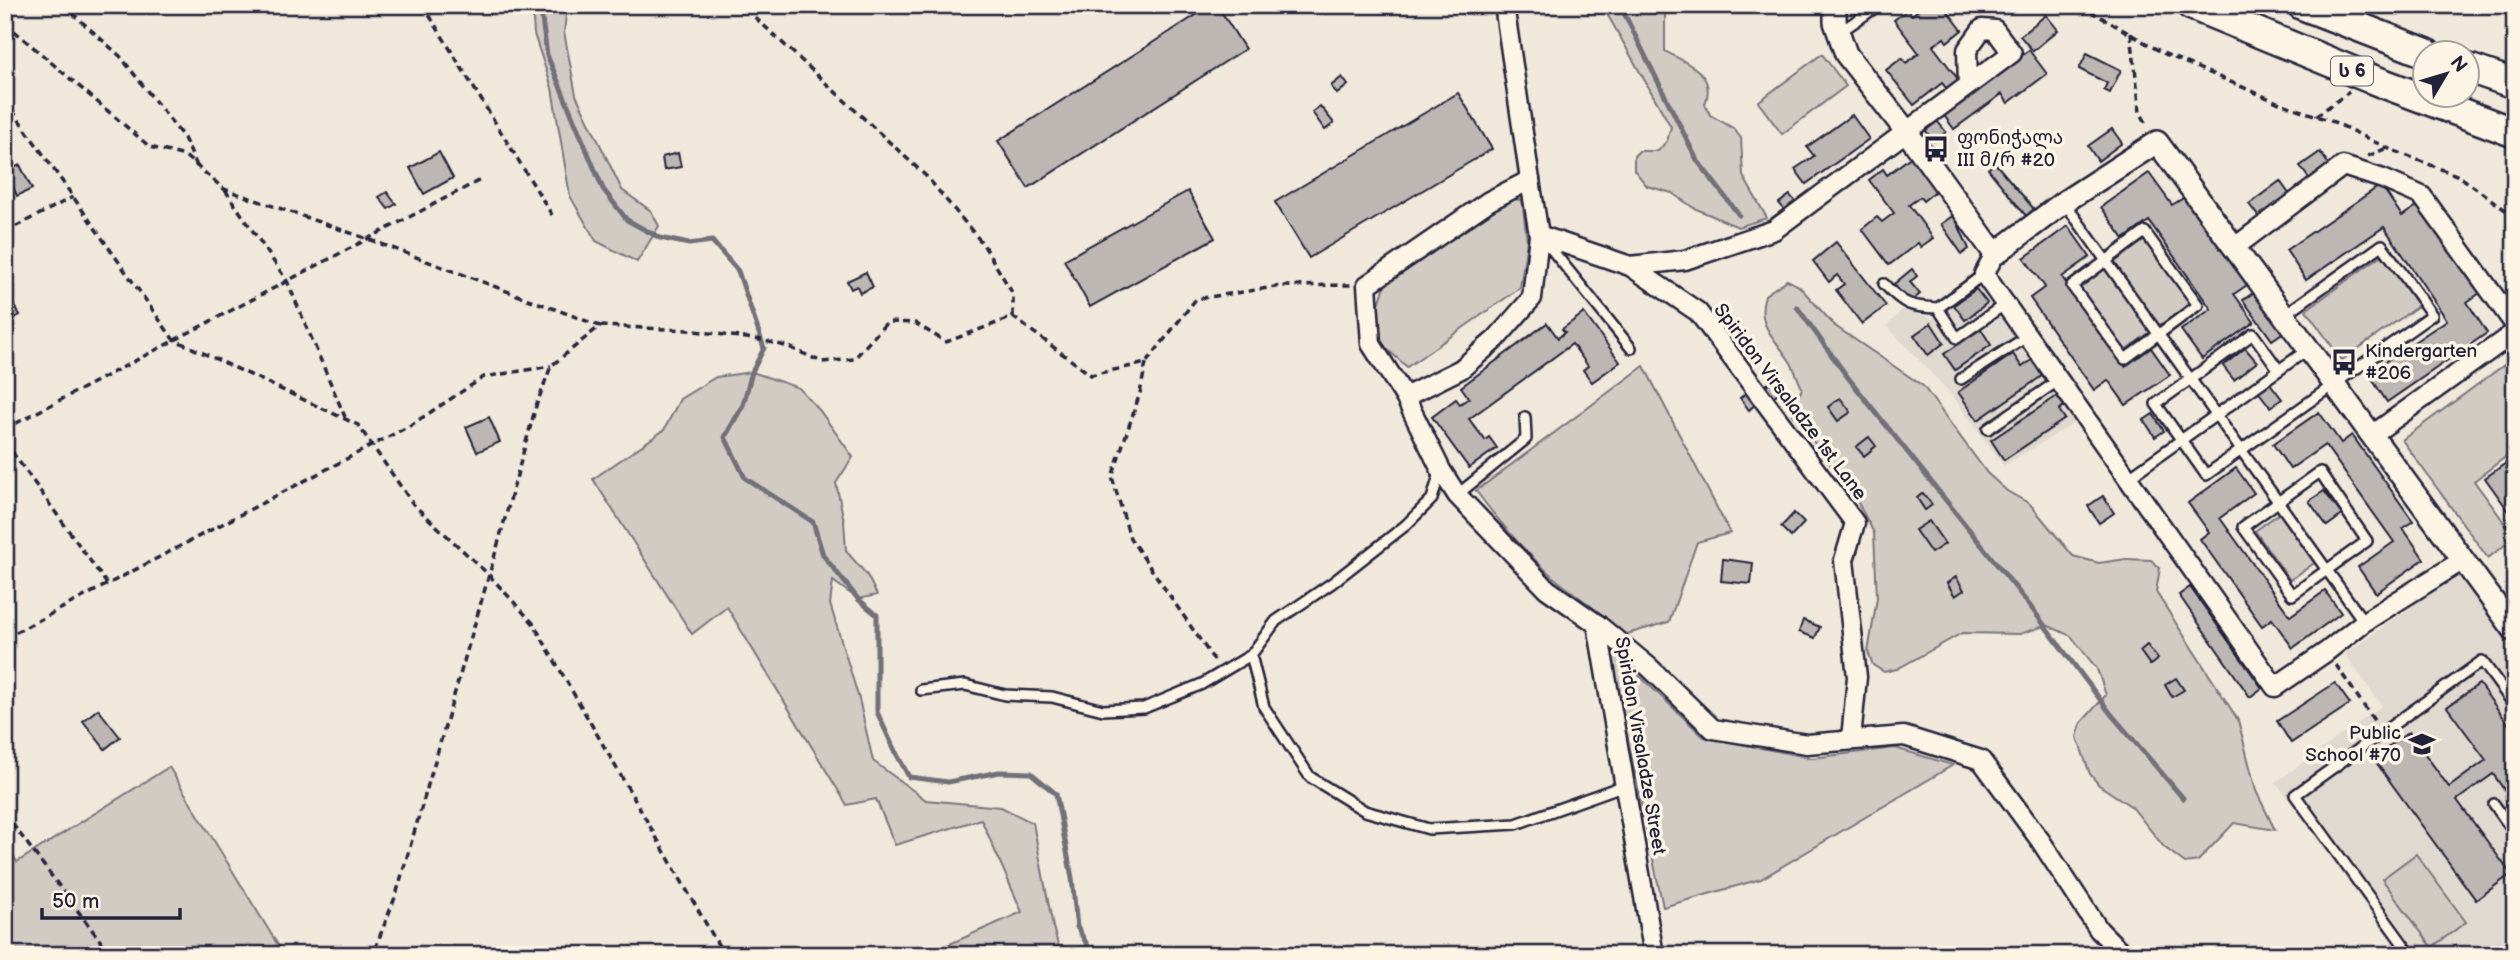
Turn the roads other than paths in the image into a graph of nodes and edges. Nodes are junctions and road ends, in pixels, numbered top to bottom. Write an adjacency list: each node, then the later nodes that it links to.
1 (1504, 5): 13 (street)
2 (1835, 5): 6 (street)
3 (1879, 5): 6 (lane)
4 (2191, 5): 12 (highway, ს 6)
5 (2302, 5): 7 (highway, ს 6)
6 (1839, 33): 11 (street)
7 (2412, 48)
8 (2482, 73): 9 (highway)
9 (2515, 84)
10 (1968, 85): 11 (street)
11 (1906, 131): 17 (street); 19 (street)
12 (2515, 133)
13 (1530, 180): 15 (street); 36 (street, Spiridon Virsaladze Street)
14 (2064, 202): 16 (street); 17 (street); 18 (lane)
15 (1539, 235): 19 (street, Spiridon Virsaladze 1st Lane); 29 (lane); 36 (street)
16 (2235, 247): 24 (street); 25 (street)
17 (1995, 254): 20 (street)
18 (2107, 261): 27 (lane); 27 (lane); 27 (lane)
19 (1630, 266): 55 (street, Spiridon Virsaladze 1st Lane)
20 (1984, 274): 22 (street); 23 (lane)
21 (1884, 284): 23 (lane)
22 (2005, 304): 23 (lane); 28 (street)
23 (1938, 309)
24 (2284, 315): 30 (street); 35 (lane)
25 (2515, 325)
26 (2515, 332): 40 (street)
27 (2159, 334): 33 (lane)
28 (2028, 336): 32 (lane); 34 (street)
29 (1630, 348)
30 (2308, 349): 31 (lane); 35 (street)
31 (2278, 370): 33 (lane); 37 (lane)
32 (1962, 379)
33 (2190, 379): 37 (lane); 41 (lane)
34 (2059, 380): 39 (lane); 44 (street)
35 (2334, 384): 40 (street); 42 (lane)
36 (1405, 397): 43 (street, Spiridon Virsaladze Street)
37 (2216, 415): 41 (lane); 42 (lane)
38 (1525, 417): 45 (lane)
39 (1988, 429)
40 (2372, 435): 47 (street)
41 (2181, 440): 42 (lane); 44 (lane)
42 (2242, 450): 46 (lane)
43 (1441, 470): 45 (street, Spiridon Virsaladze Street); 52 (lane)
44 (2128, 478): 49 (street)
45 (1457, 495): 50 (street, Spiridon Virsaladze Street)
46 (2278, 501): 48 (lane); 48 (lane); 48 (lane)
47 (2463, 560): 49 (street); 51 (street)
48 (2327, 570): 49 (lane)
49 (2364, 622)
50 (1597, 624): 55 (street); 56 (street, Spiridon Virsaladze Street)
51 (2515, 631)
52 (1251, 655): 53 (lane); 56 (lane)
53 (921, 690)
54 (2515, 706): 61 (lane)
55 (1852, 739): 60 (street)
56 (1625, 785): 59 (street, Spiridon Virsaladze Street)
57 (2494, 804): 58 (lane)
58 (2515, 834)
59 (1654, 955)
60 (2124, 955)
61 (2411, 955)

